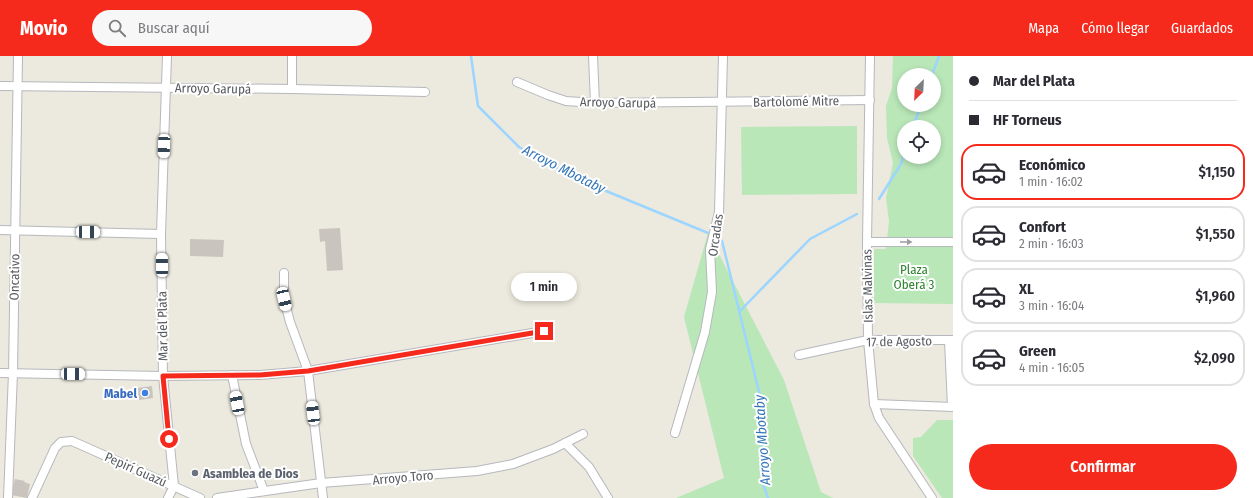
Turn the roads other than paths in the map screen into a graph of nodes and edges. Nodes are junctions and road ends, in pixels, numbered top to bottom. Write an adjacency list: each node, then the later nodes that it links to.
1 (18, 56): 9 (street, Oncativo)
2 (167, 56): 10 (street, Mar del Plata)
3 (292, 56): 11 (street)
4 (594, 56): 15 (street)
5 (723, 56): 14 (street, Orcadas)
6 (870, 56): 13 (street, Islas Malvinas)
7 (517, 82): 15 (street, Arroyo Garupá)
8 (0, 86): 9 (street, Arroyo Garupá)
9 (17, 87): 10 (street, Arroyo Garupá); 17 (street, Oncativo)
10 (166, 88): 11 (street, Arroyo Garupá); 18 (street, Mar del Plata)
11 (292, 89): 12 (street, Arroyo Garupá)
12 (425, 92)
13 (870, 100): 14 (street, Bartolomé Mitre); 19 (street, Islas Malvinas)
14 (722, 102): 15 (street, Arroyo Garupá); 33 (street, Orcadas)
15 (595, 103)
16 (0, 230): 17 (street)
17 (15, 230): 18 (street); 28 (street, Oncativo)
18 (161, 234): 30 (street, Mar del Plata)
19 (867, 242): 20 (street, one-way to 20); 23 (street, Islas Malvinas)
20 (953, 242)
21 (284, 273): 26 (street)
22 (544, 331): 26 (street)
23 (868, 340): 24 (street, 17 de Agosto); 25 (street, 17 de Agosto); 31 (street, Islas Malvinas)
24 (951, 340): 32 (street)
25 (799, 355)
26 (308, 371): 29 (street); 36 (street)
27 (0, 373): 28 (street)
28 (13, 373): 30 (street); 39 (street, Oncativo)
29 (232, 375): 30 (street); 38 (street)
30 (163, 376): 37 (street, Mar del Plata)
31 (874, 404): 32 (street); 46 (street, Islas Malvinas)
32 (952, 407)
33 (675, 433)
34 (583, 434): 35 (street, Arroyo Toro)
35 (565, 443): 36 (street, Arroyo Toro); 45 (street)
36 (322, 483): 38 (street, Arroyo Toro); 44 (street)
37 (174, 486): 40 (street, Pepirí Guazú); 41 (street); 42 (street, Pepirí Guazú)
38 (264, 491): 43 (street, Arroyo Toro)
39 (8, 498)
40 (32, 498)
41 (168, 498)
42 (200, 498)
43 (217, 498)
44 (323, 498)
45 (608, 498)
46 (932, 498)

